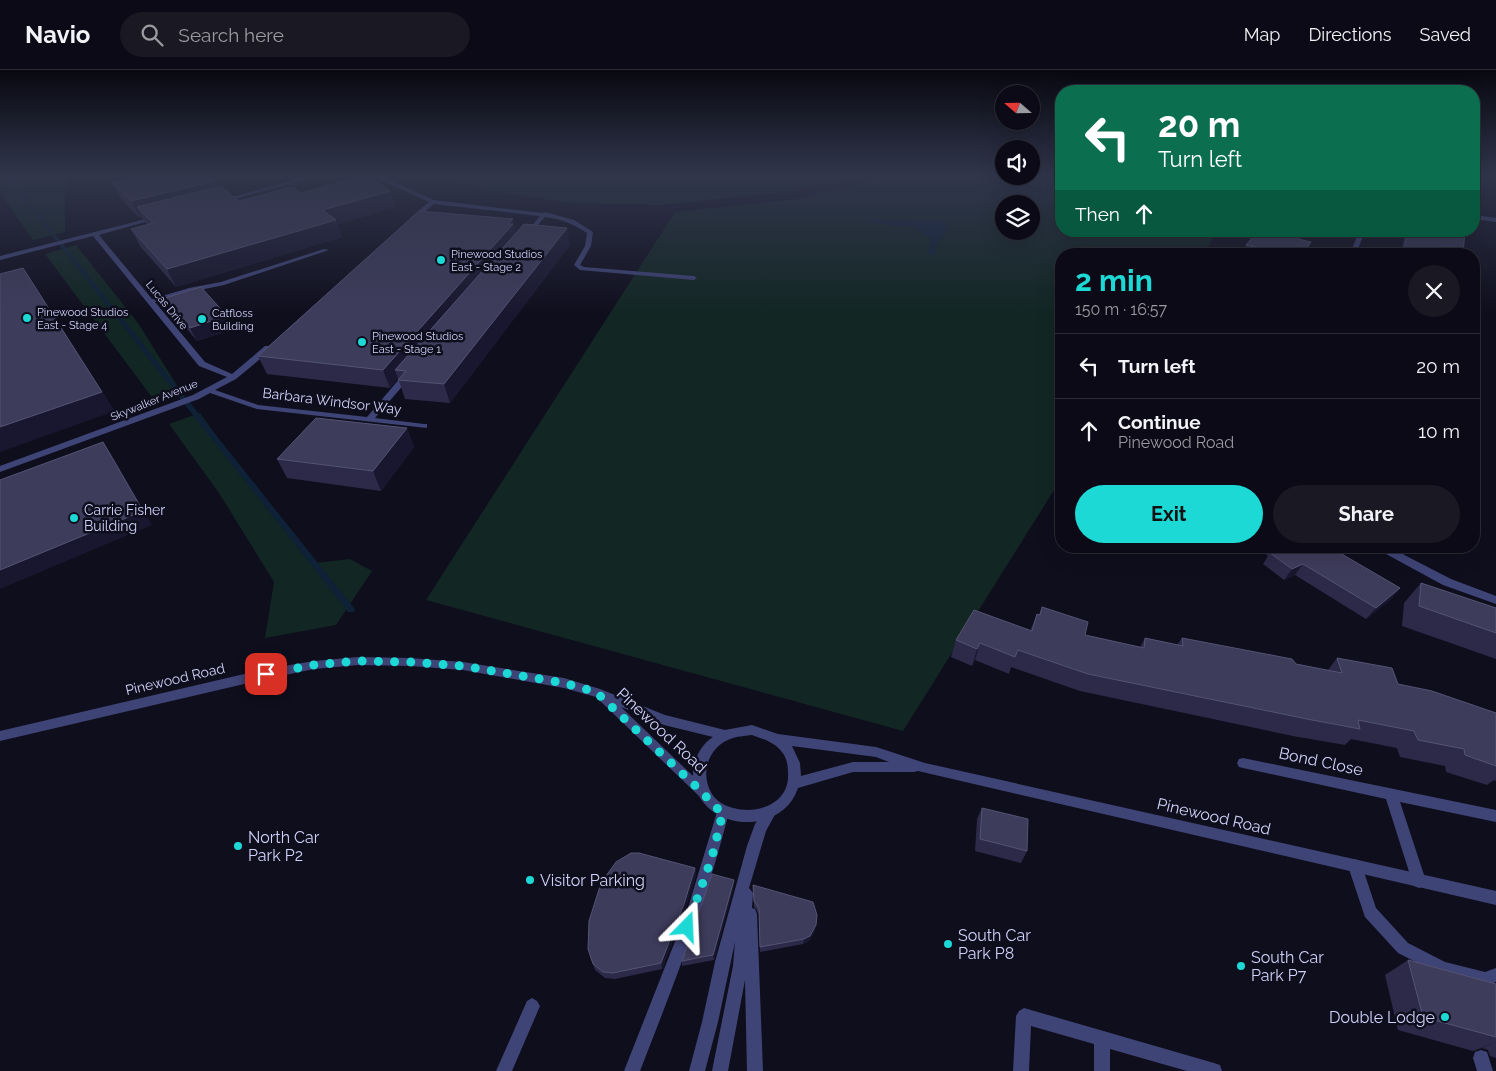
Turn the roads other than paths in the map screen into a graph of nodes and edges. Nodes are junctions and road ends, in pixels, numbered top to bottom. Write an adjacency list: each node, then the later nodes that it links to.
1 (141, 222): 6 (street)
2 (410, 222): 5 (street)
3 (539, 222): 7 (street)
4 (573, 222): 10 (street)
5 (407, 224)
6 (95, 234): 9 (street); 11 (street, Lucas Drive)
7 (521, 243)
8 (326, 250): 11 (street)
9 (0, 258)
10 (694, 278)
11 (151, 301): 14 (street, Lucas Drive)
12 (275, 342): 14 (street, Skywalker Avenue)
13 (412, 370): 16 (street)
14 (233, 377): 15 (street, Skywalker Avenue)
15 (209, 390): 16 (street, Barbara Windsor Way); 18 (street, Skywalker Avenue)
16 (369, 420): 17 (street, Barbara Windsor Way)
17 (424, 426)
18 (0, 468)
19 (1391, 553): 20 (street)
20 (1496, 600)
21 (596, 692): 22 (street, Pinewood Road); 23 (street, Pinewood Road); 28 (street, Pinewood Road)
22 (725, 735): 24 (street); 28 (street)
23 (0, 736)
24 (777, 739): 26 (street, Pinewood Road); 27 (street)
25 (1243, 763): 29 (street, Bond Close)
26 (925, 768): 27 (street, Pinewood Road); 33 (street, Pinewood Road)
27 (794, 784): 31 (street)
28 (703, 793): 30 (street)
29 (1391, 794): 32 (street, Bond Close); 35 (street)
30 (723, 812): 31 (street); 41 (street)
31 (771, 812): 34 (street)
32 (1496, 816)
33 (1355, 866): 35 (street, Pinewood Road); 37 (street)
34 (749, 868): 42 (street); 43 (street); 44 (street)
35 (1419, 881): 36 (street, Pinewood Road)
36 (1496, 898)
37 (1496, 975)
38 (532, 1006): 40 (street)
39 (1102, 1039): 45 (street); 46 (street); 47 (street)
40 (504, 1071)
41 (632, 1071)
42 (697, 1071)
43 (720, 1071)
44 (755, 1071)
45 (1021, 1071)
46 (1102, 1071)
47 (1214, 1071)

